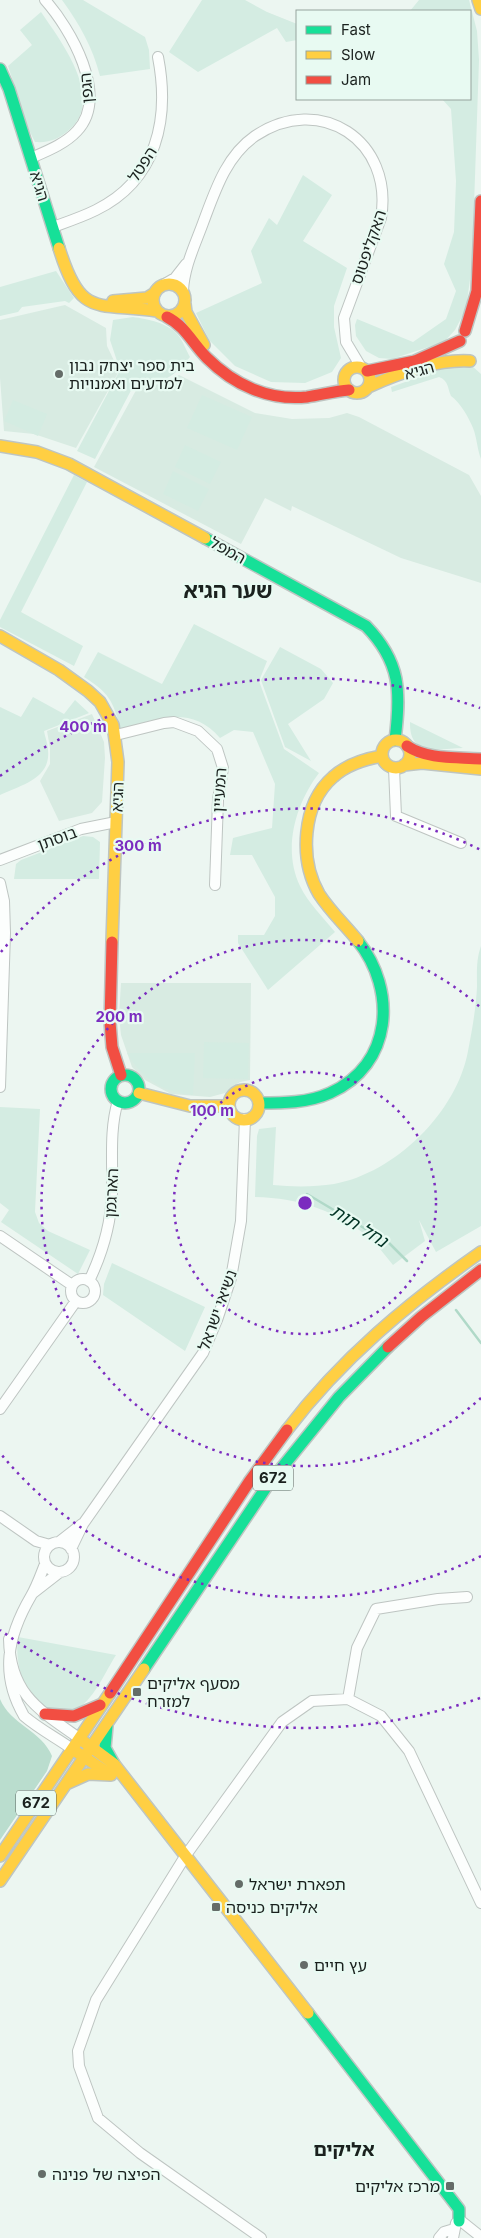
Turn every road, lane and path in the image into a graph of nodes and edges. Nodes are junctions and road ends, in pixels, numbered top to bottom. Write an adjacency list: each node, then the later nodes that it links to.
1 (45, 0): 6 (street, הגפן)
2 (478, 0): 3 (street)
3 (481, 9)
4 (158, 57): 8 (street, הפטל)
5 (0, 69): 6 (street, הגיא)
6 (31, 158): 8 (street, הגיא)
7 (481, 201): 16 (street)
8 (52, 227): 12 (street, הגיא)
9 (192, 254): 10 (street, האקליפטוס); 11 (street, האקליפטוס); 19 (street, האקליפטוס)
10 (159, 289): 11 (street); 12 (street); 14 (street)
11 (183, 292): 13 (street)
12 (85, 298): 14 (street, הגיא)
13 (186, 304): 14 (street); 18 (street)
14 (162, 314): 18 (street)
15 (481, 325): 16 (street, הגיא)
16 (463, 336): 17 (street); 19 (street, הגיא)
17 (477, 363): 21 (street, הגיא)
18 (215, 365): 23 (street)
19 (364, 369): 20 (street); 21 (street)
20 (344, 377): 22 (street); 23 (street)
21 (368, 387): 22 (street)
22 (349, 390): 23 (street)
23 (314, 395)
24 (0, 446): 27 (street, המפל)
25 (0, 636): 26 (street, הגיא)
26 (116, 735): 33 (street, הגיא); 37 (street, המעיין)
27 (395, 740): 28 (street); 29 (street)
28 (407, 746): 30 (street); 31 (street)
29 (382, 756): 31 (street); 42 (street)
30 (481, 759)
31 (399, 766): 32 (street); 34 (street)
32 (481, 769)
33 (116, 822): 35 (street, בוסתן); 38 (street, הגיא)
34 (461, 843)
35 (0, 860)
36 (0, 883): 39 (street)
37 (216, 884)
38 (121, 1075): 40 (street); 41 (street)
39 (0, 1087)
40 (138, 1093): 41 (street); 43 (street)
41 (118, 1101): 48 (street, הארגמן)
42 (259, 1103): 43 (street); 44 (street)
43 (229, 1106): 44 (street)
44 (245, 1119): 53 (street, נשיאי ישראל)
45 (0, 1236): 49 (street)
46 (481, 1252): 63 (street, 672)
47 (481, 1270): 65 (street, 672)
48 (89, 1281): 49 (street); 50 (street)
49 (72, 1285): 50 (street)
50 (76, 1301): 51 (street)
51 (0, 1409)
52 (0, 1516): 54 (street)
53 (83, 1524): 55 (street, נשיאי ישראל); 56 (street, נשיאי ישראל)
54 (36, 1541): 55 (street); 57 (street)
55 (54, 1543): 56 (street); 57 (street, נשיאי ישראל)
56 (71, 1549): 58 (street, נשיאי ישראל)
57 (45, 1560): 58 (street); 59 (street, נשיאי ישראל)
58 (60, 1572): 59 (street, נשיאי ישראל)
59 (32, 1594): 61 (street, נשיאי ישראל)
60 (467, 1597): 62 (street)
61 (9, 1633): 64 (street); 68 (street, נשיאי ישראל)
62 (348, 1699): 72 (street); 75 (street)
63 (101, 1704): 64 (street); 66 (street, 672)
64 (45, 1714): 66 (street)
65 (108, 1724): 67 (street, 672); 70 (street)
66 (79, 1738): 67 (street); 68 (street, 672)
67 (92, 1747): 69 (street, 672); 70 (street)
68 (72, 1749): 69 (street); 73 (street, 672)
69 (85, 1757): 70 (street); 71 (street, 672)
70 (112, 1769): 71 (street); 72 (street)
71 (67, 1784): 74 (street, 672)
72 (186, 1854): 76 (street); 77 (street)
73 (0, 1856)
74 (0, 1880)
75 (481, 1903)
76 (455, 2229): 78 (street); 79 (street)
77 (261, 2238)
78 (439, 2238)
79 (481, 2238)

